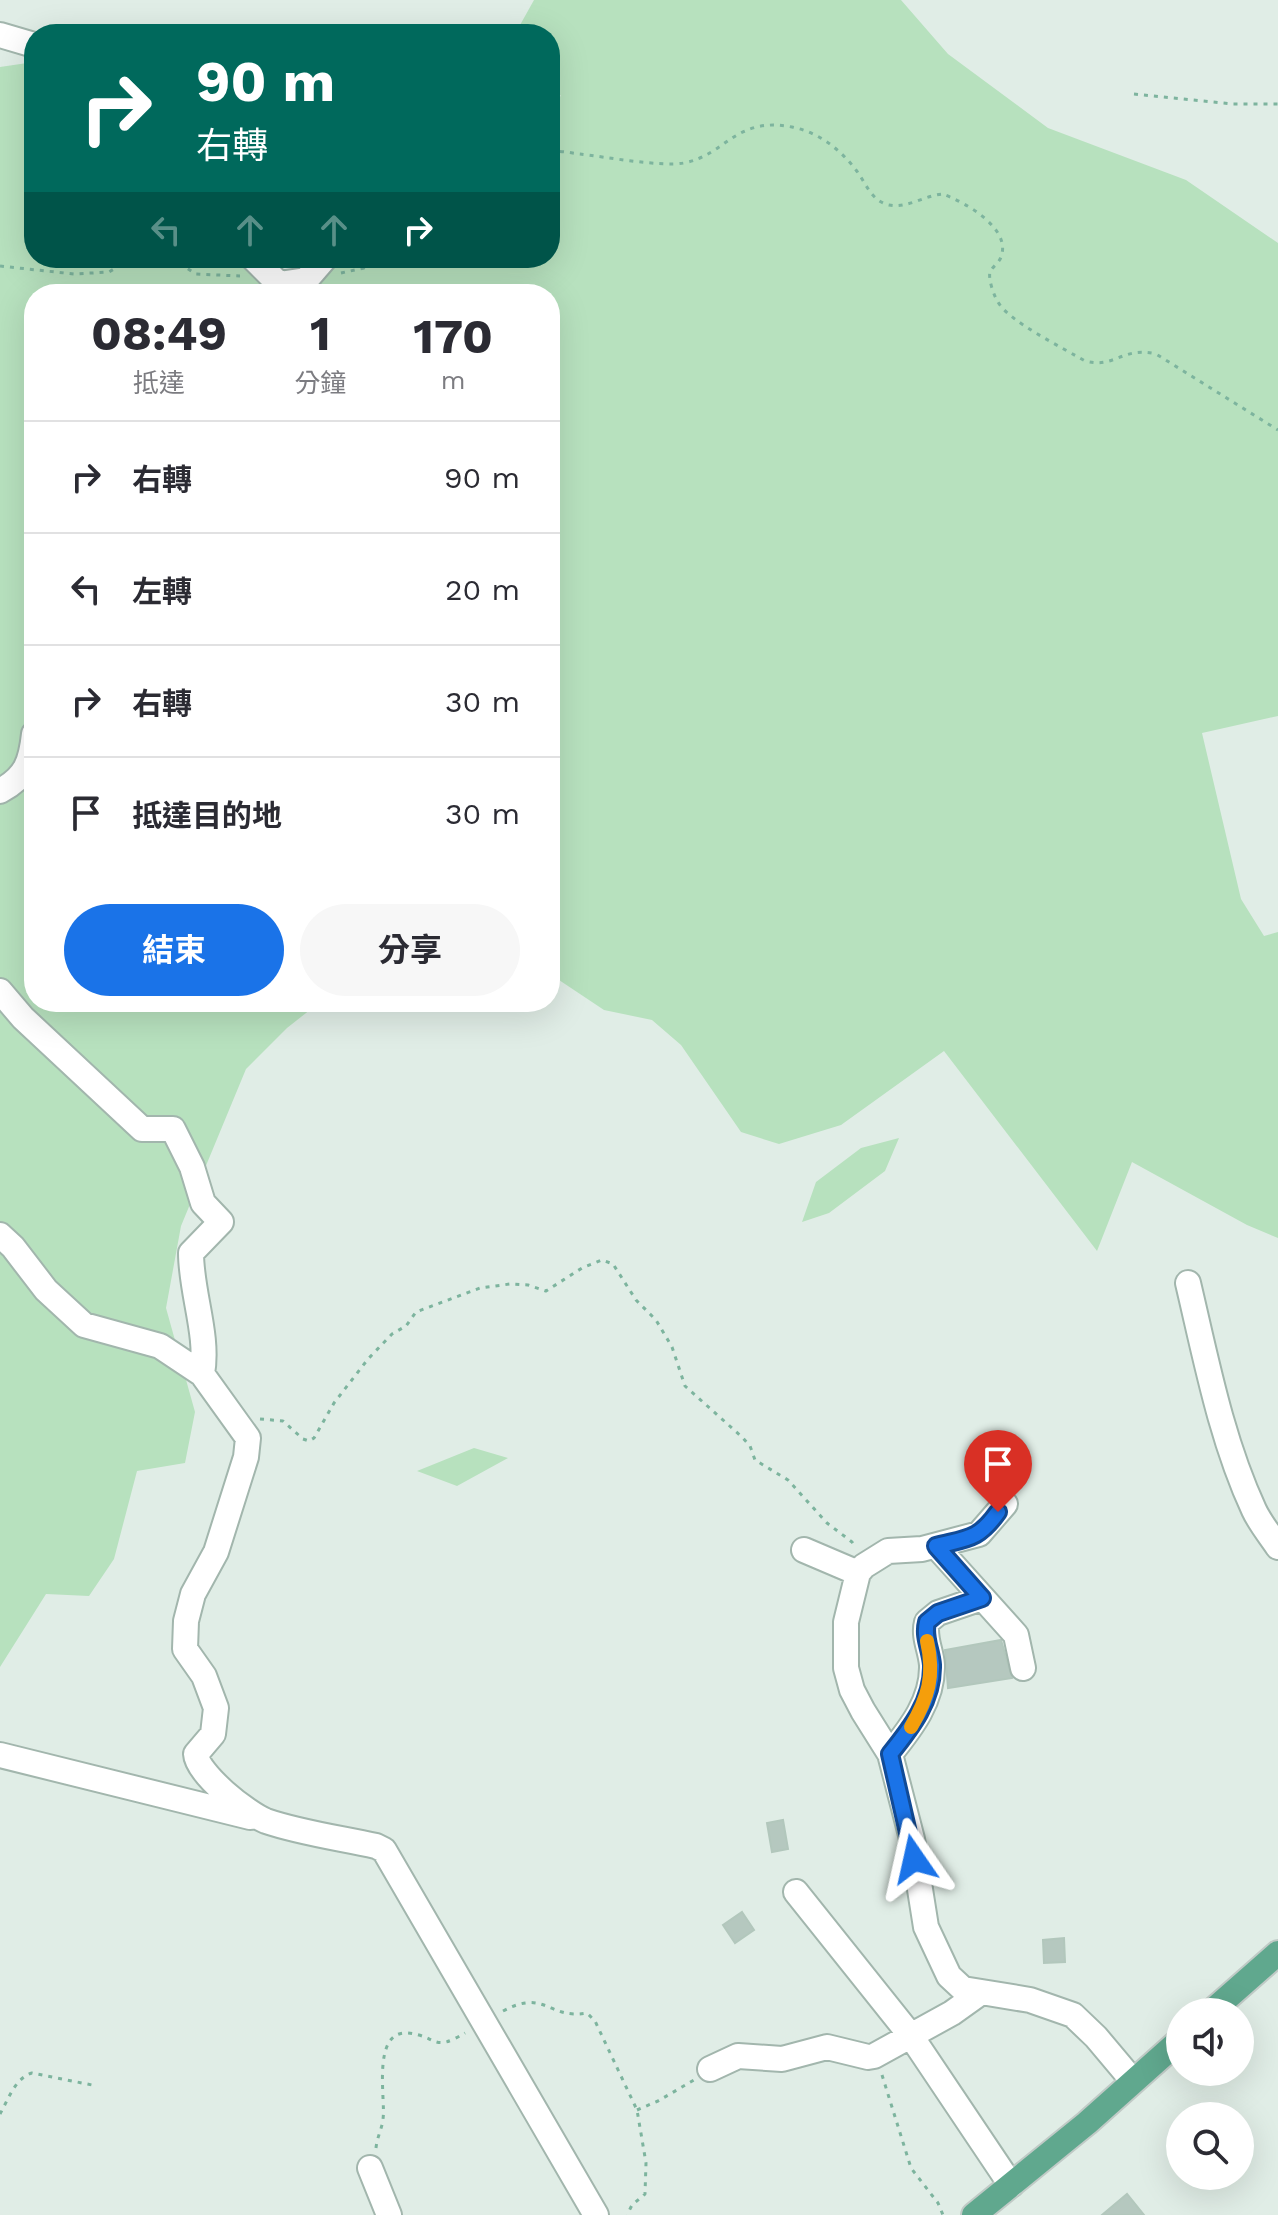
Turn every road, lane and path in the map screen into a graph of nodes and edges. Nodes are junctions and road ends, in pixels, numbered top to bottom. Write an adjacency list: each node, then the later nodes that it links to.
1 (0, 35): 2 (street)
2 (24, 42)
3 (1134, 94): 4 (path)
4 (1278, 104)
5 (560, 153): 16 (path)
6 (0, 266): 7 (path)
7 (24, 268)
8 (25, 268): 9 (path)
9 (116, 268)
10 (187, 268): 13 (path)
11 (261, 268): 14 (street)
12 (316, 268): 15 (street)
13 (262, 284)
14 (274, 284)
15 (294, 284)
16 (1278, 430)
17 (24, 770): 18 (street)
18 (0, 791)
19 (0, 991): 22 (street)
20 (0, 1235): 22 (street)
21 (1188, 1283): 26 (street)
22 (202, 1374): 23 (street)
23 (240, 1427): 28 (path); 33 (street)
24 (1005, 1504): 25 (street)
25 (936, 1546): 28 (street); 29 (street)
26 (1278, 1547)
27 (804, 1550): 28 (street)
28 (856, 1572): 31 (street)
29 (982, 1598): 30 (street); 31 (street)
30 (1023, 1668)
31 (890, 1754): 36 (street)
32 (0, 1755): 33 (street)
33 (264, 1820): 50 (street)
34 (796, 1892): 38 (street)
35 (1277, 1959): 37 (main road)
36 (980, 1993): 38 (street); 42 (street)
37 (1228, 1998)
38 (911, 2036): 40 (street); 47 (street)
39 (1166, 2052): 42 (main road)
40 (868, 2057): 41 (street); 51 (path)
41 (710, 2069): 44 (path)
42 (1133, 2081): 47 (main road)
43 (92, 2085): 45 (path)
44 (637, 2110)
45 (0, 2114)
46 (370, 2168): 49 (street)
47 (1011, 2185): 48 (main road)
48 (978, 2214)
49 (389, 2215)
50 (596, 2215)
51 (943, 2215)

